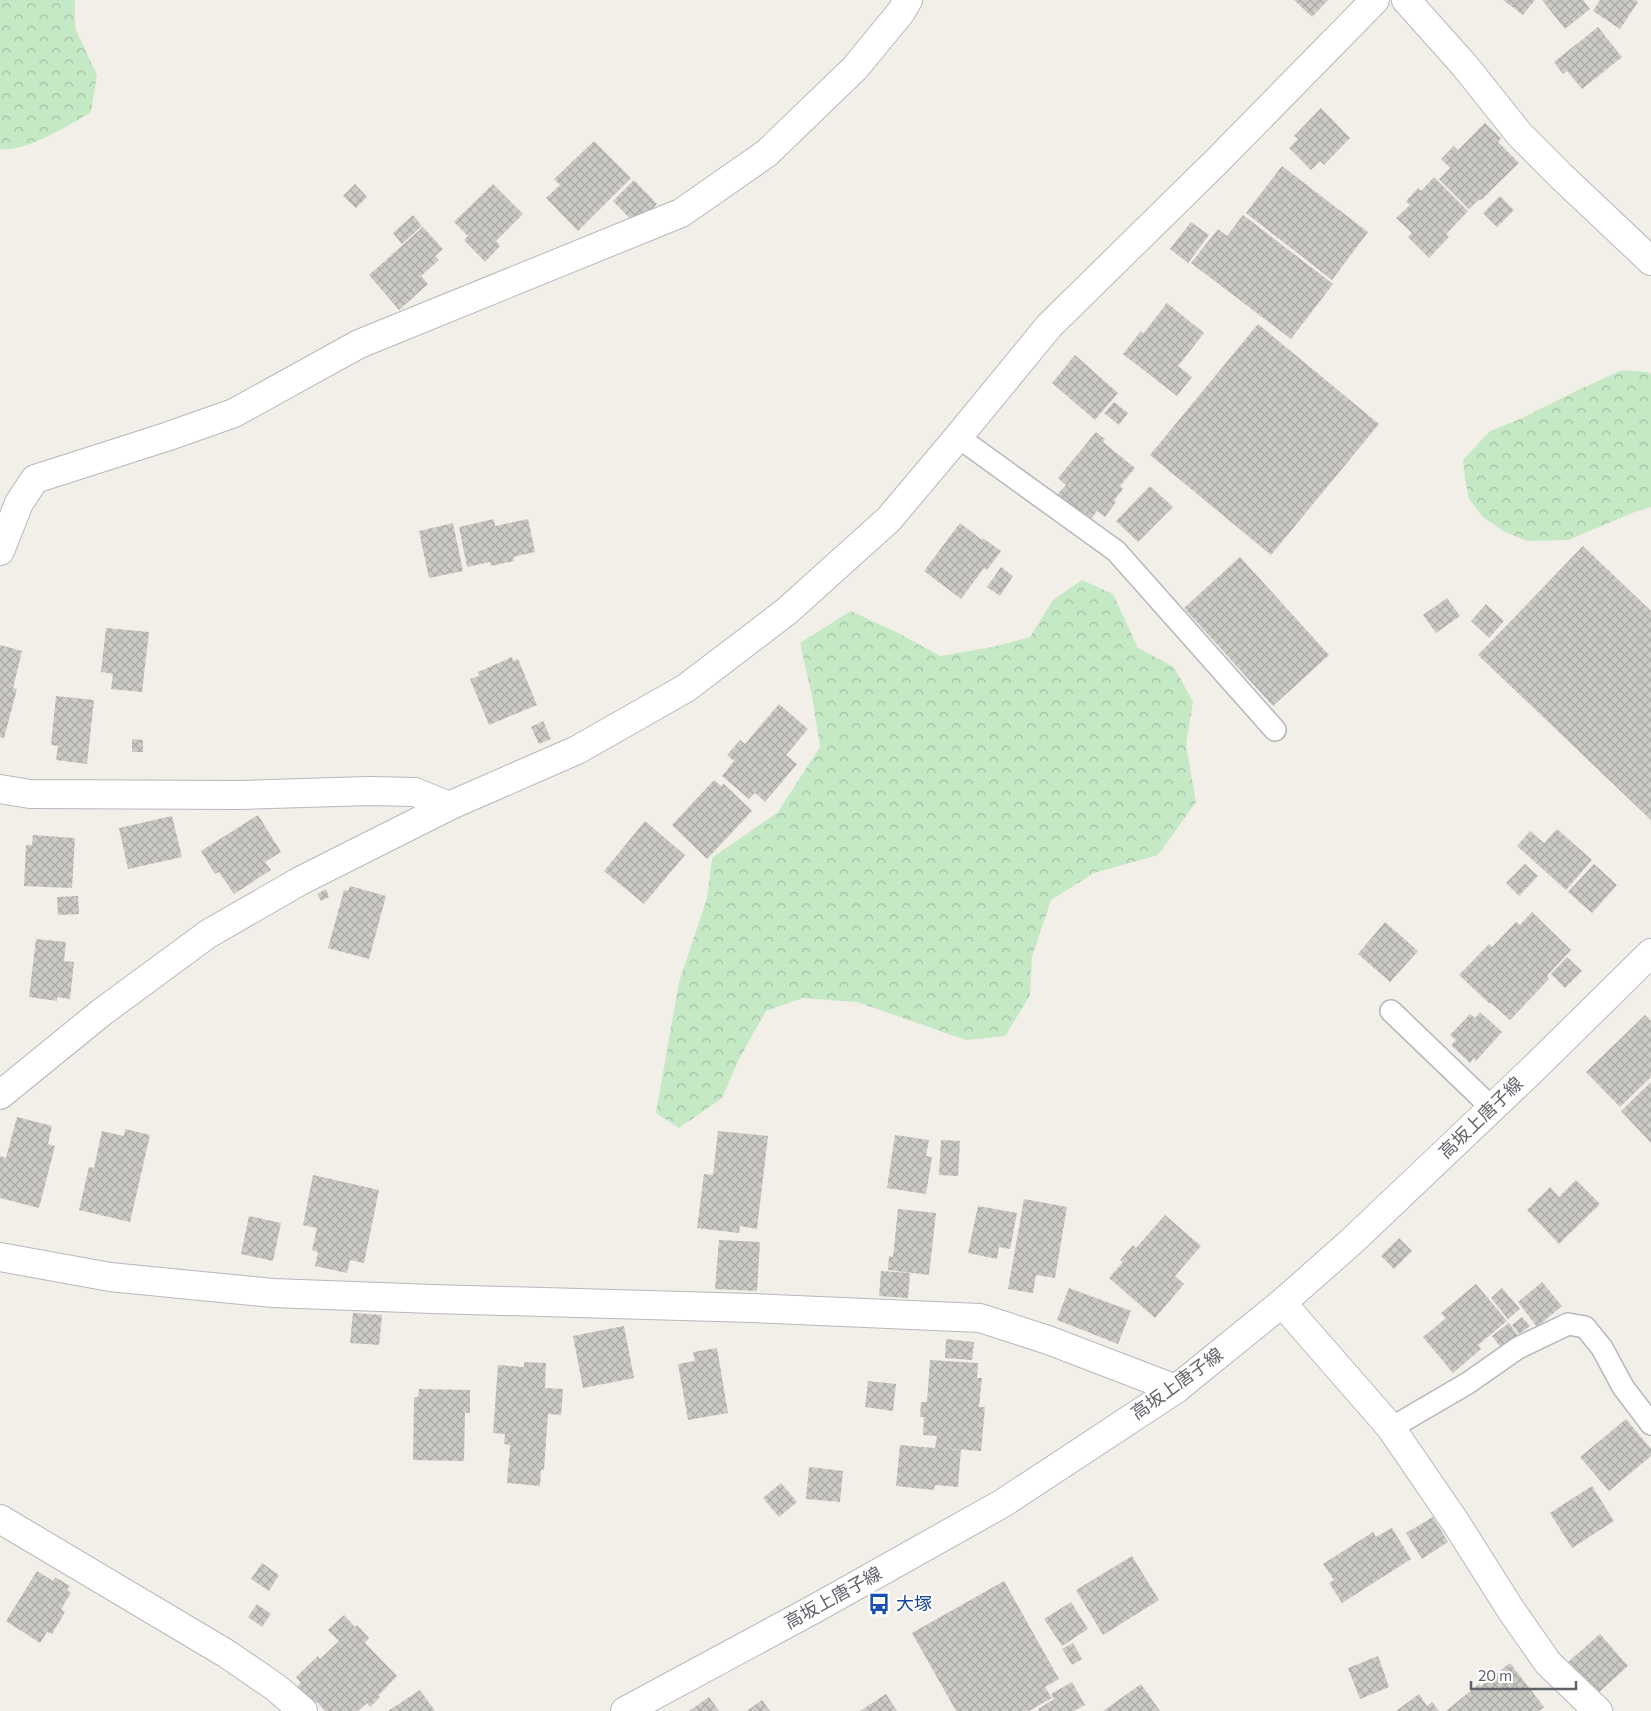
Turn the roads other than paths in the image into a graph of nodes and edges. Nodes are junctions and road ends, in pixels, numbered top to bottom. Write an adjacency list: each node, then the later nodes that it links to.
1 (908, 0): 6 (street)
2 (1375, 0): 5 (street)
3 (1406, 0): 4 (street)
4 (1651, 261)
5 (958, 437): 7 (lane); 9 (street)
6 (0, 551)
7 (1275, 730)
8 (0, 789): 9 (street)
9 (449, 806): 12 (street)
10 (1651, 953): 13 (street, 高坂上唐子線)
11 (1391, 1011): 13 (lane)
12 (0, 1096)
13 (1492, 1108): 15 (street, 高坂上唐子線)
14 (0, 1258): 16 (street)
15 (1282, 1303): 16 (street, 高坂上唐子線); 18 (street)
16 (1176, 1389): 21 (street, 高坂上唐子線)
17 (1651, 1424): 18 (lane)
18 (1390, 1428): 22 (street)
19 (0, 1519): 20 (street)
20 (303, 1711)
21 (625, 1711)
22 (1598, 1711)

